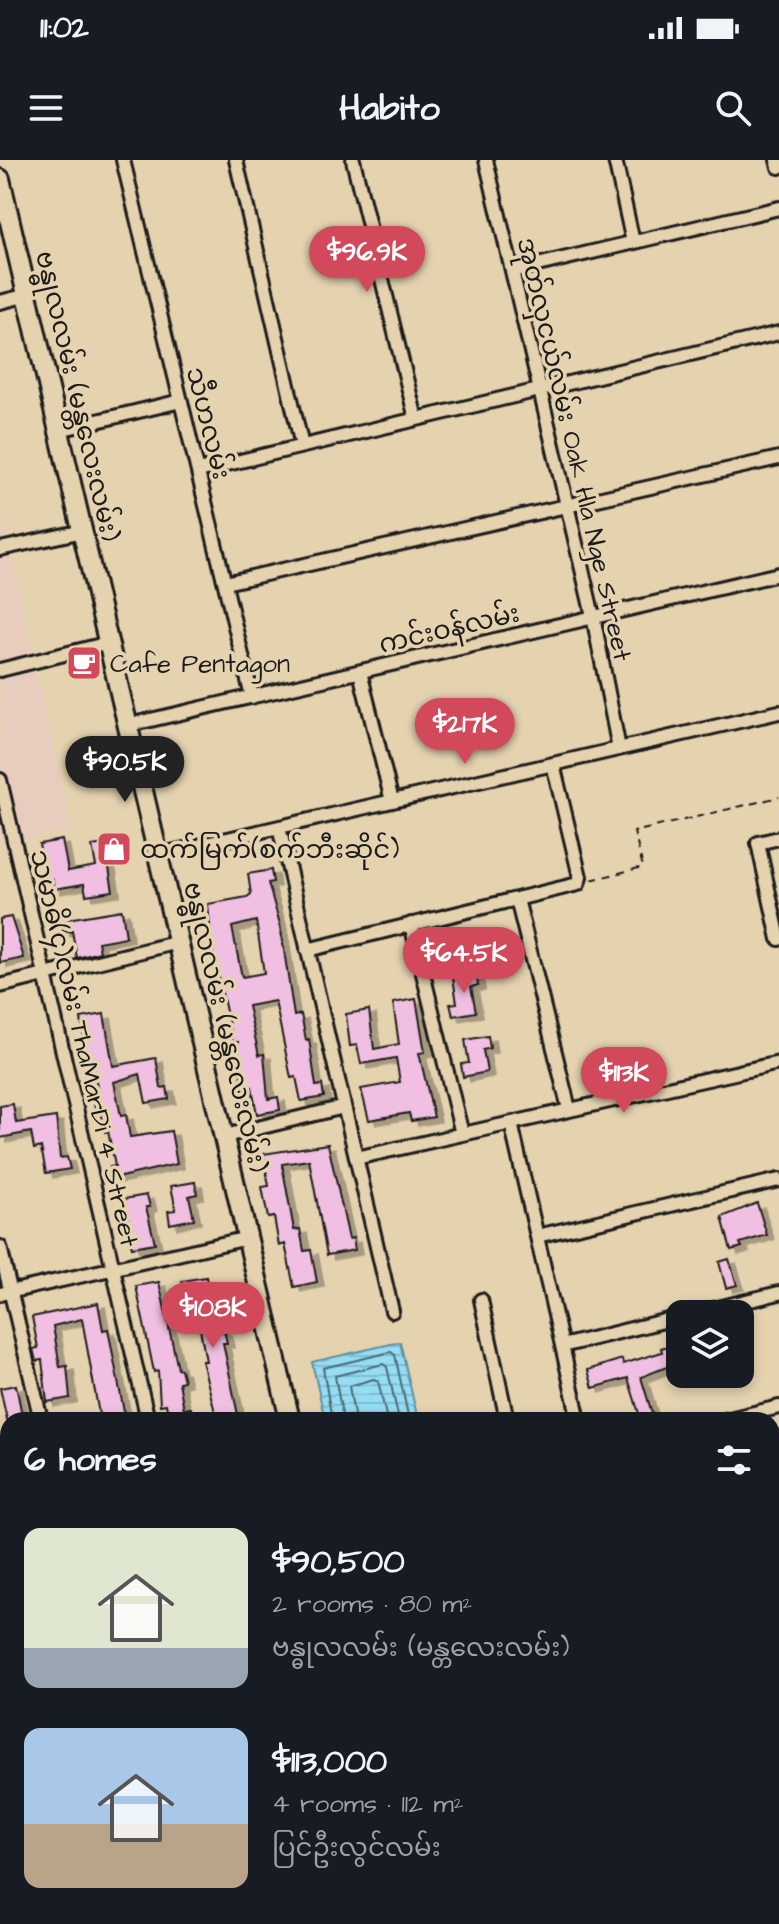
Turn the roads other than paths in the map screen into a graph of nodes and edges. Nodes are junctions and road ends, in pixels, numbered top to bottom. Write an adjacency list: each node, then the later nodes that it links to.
1 (123, 160): 16 (street, သီဟလမ်း)
2 (236, 160): 19 (street)
3 (353, 160): 17 (street)
4 (486, 160): 11 (street, အုတ်လှငယ်လမ်း Oak Hla Nge Street)
5 (615, 160): 10 (street)
6 (777, 160): 7 (street)
7 (779, 167)
8 (0, 179): 12 (street, ဗန္ဓုလလမ်း (မန္တလေးလမ်း))
9 (779, 208): 10 (street)
10 (633, 242): 11 (street)
11 (512, 271): 15 (street, အုတ်လှငယ်လမ်း Oak Hla Nge Street)
12 (28, 295): 13 (street); 18 (street, ဗန္ဓုလလမ်း (မန္တလေးလမ်း))
13 (0, 302)
14 (779, 333): 15 (street)
15 (540, 390): 17 (street); 22 (street, အုတ်လှငယ်လမ်း Oak Hla Nge Street)
16 (181, 401): 18 (street); 21 (street, သီဟလမ်း)
17 (416, 419): 19 (street)
18 (59, 430): 23 (street, ဗန္ဓုလလမ်း (မန္တလေးလမ်း))
19 (302, 446): 21 (street)
20 (779, 458): 22 (street)
21 (198, 471): 26 (street, သီဟလမ်း)
22 (568, 508): 26 (street); 27 (street, အုတ်လှငယ်လမ်း Oak Hla Nge Street)
23 (83, 531): 24 (street); 28 (street, ဗန္ဓုလလမ်း (မန္တလေးလမ်း))
24 (0, 549)
25 (779, 574): 27 (street, ကင်းဝန်လမ်း)
26 (225, 583): 31 (street, သီဟလမ်း)
27 (593, 616): 30 (street, ကင်းဝန်လမ်း); 34 (street, အုတ်လှငယ်လမ်း Oak Hla Nge Street)
28 (109, 643): 29 (street); 33 (street, ဗန္ဓုလလမ်း (မန္တလေးလမ်း))
29 (0, 670)
30 (360, 672): 31 (street, ကင်းဝန်လမ်း); 37 (street)
31 (252, 697): 33 (street, ကင်းဝန်လမ်း)
32 (779, 712): 34 (street)
33 (129, 725): 40 (street, ဗန္ဓုလလမ်း (မန္တလေးလမ်း))
34 (619, 749): 35 (street)
35 (553, 764): 37 (street); 41 (street)
36 (0, 780): 46 (street, သမာဓိ(၄)လမ်း ThaMarDi 4 Street)
37 (392, 801): 38 (street)
38 (279, 827): 40 (street); 45 (street)
39 (779, 838): 43 (street)
40 (158, 855): 44 (street, ဗန္ဓုလလမ်း (မန္တလေးလမ်း))
41 (517, 899): 42 (street); 50 (street)
42 (411, 924): 45 (street); 52 (street)
43 (779, 939)
44 (179, 942): 46 (street); 53 (street, ဗန္ဓုလလမ်း (မန္တလေးလမ်း))
45 (307, 950): 49 (street)
46 (45, 975): 47 (street); 59 (street, သမာဓိ(၄)လမ်း ThaMarDi 4 Street)
47 (0, 986)
48 (779, 1063): 50 (street)
49 (344, 1107): 53 (street); 54 (street)
50 (569, 1109): 51 (street)
51 (511, 1123): 52 (street); 56 (street)
52 (462, 1134): 54 (street)
53 (225, 1136): 57 (street, ဗန္ဓုလလမ်း (မန္တလေးလမ်း))
54 (356, 1158): 64 (street)
55 (779, 1180): 56 (street)
56 (537, 1236): 66 (street)
57 (248, 1238): 59 (street); 70 (street, ဗန္ဓုလလမ်း (မန္တလေးလမ်း))
58 (0, 1247): 60 (street)
59 (113, 1268): 60 (street); 69 (street, သမာဓိ(၄)လမ်း ThaMarDi 4 Street)
60 (5, 1292): 68 (street)
61 (779, 1293): 63 (street)
62 (481, 1300): 71 (street)
63 (750, 1300)
64 (392, 1311)
65 (666, 1320): 66 (street)
66 (562, 1346): 72 (street)
67 (779, 1407): 73 (street)
68 (39, 1412)
69 (146, 1412)
70 (288, 1412)
71 (505, 1412)
72 (577, 1412)
73 (758, 1412)

